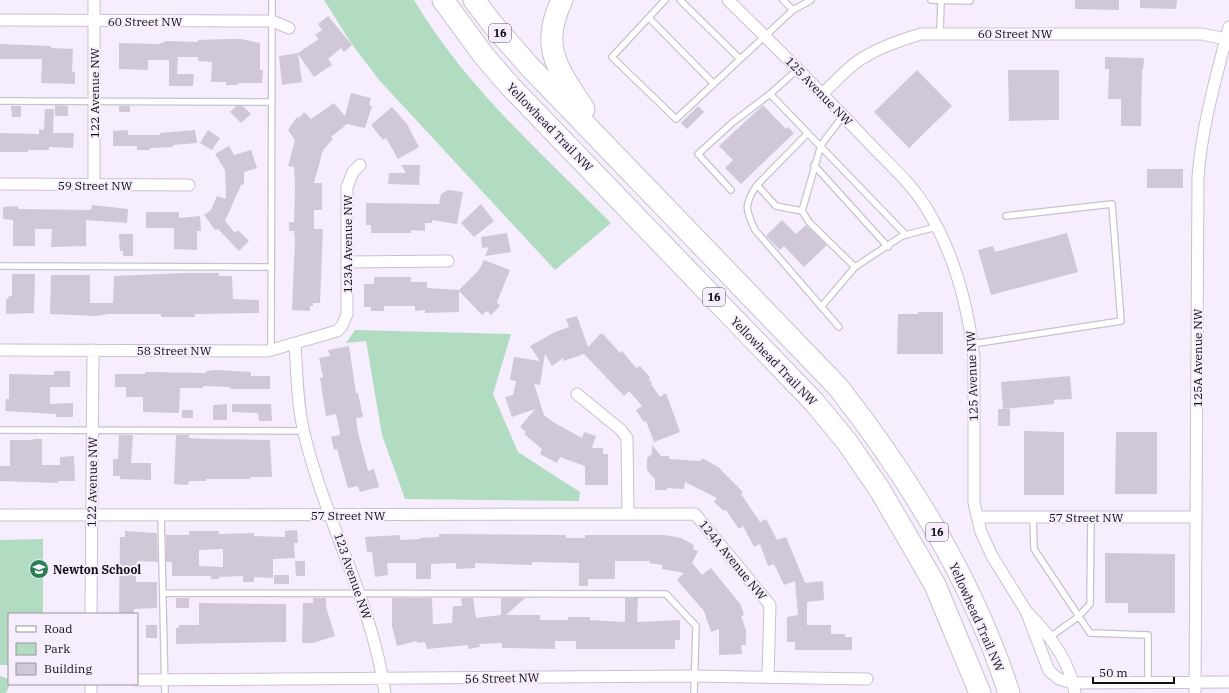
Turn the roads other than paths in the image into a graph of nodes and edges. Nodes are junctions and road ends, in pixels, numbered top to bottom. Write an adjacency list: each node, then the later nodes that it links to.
1 (94, 0): 17 (street, 122 Avenue NW)
2 (272, 0): 18 (lane)
3 (443, 0): 94 (highway, Yellowhead Trail NW / 16)
4 (474, 0): 35 (highway, Yellowhead Trail NW / 16)
5 (562, 0): 35 (highway)
6 (665, 0): 15 (lane)
7 (680, 0): 24 (lane)
8 (728, 0): 22 (street, 125 Avenue NW)
9 (783, 0): 14 (lane)
10 (811, 0): 14 (lane)
11 (931, 0): 12 (lane)
12 (941, 1): 13 (lane); 21 (lane)
13 (970, 1)
14 (793, 10): 22 (lane)
15 (649, 18): 26 (lane); 26 (lane)
16 (0, 20): 17 (street, 60 Street NW)
17 (94, 20): 18 (street, 60 Street NW); 30 (street, 122 Avenue NW)
18 (272, 21): 20 (street, 60 Street NW); 31 (lane)
19 (1229, 27): 23 (street, 125A Avenue NW)
20 (289, 28)
21 (940, 33): 23 (street, 60 Street NW); 28 (street, 60 Street NW)
22 (764, 35): 24 (lane); 25 (street, 125 Avenue NW)
23 (1226, 40): 74 (street, 125A Avenue NW)
24 (740, 59): 26 (lane)
25 (798, 69): 27 (lane); 28 (street, 125 Avenue NW)
26 (714, 84)
27 (770, 94): 33 (lane); 42 (lane)
28 (823, 94): 32 (street, 125 Avenue NW)
29 (0, 101): 30 (lane)
30 (94, 101): 31 (lane); 39 (street, 122 Avenue NW)
31 (272, 102): 51 (lane)
32 (844, 116): 34 (lane); 45 (street, 125 Avenue NW)
33 (808, 133): 34 (lane); 41 (lane)
34 (821, 145): 37 (lane); 46 (lane)
35 (608, 146): 95 (highway, Yellowhead Trail NW / 16)
36 (360, 165): 49 (street, 123A Avenue NW)
37 (814, 165): 43 (lane); 47 (lane)
38 (0, 184): 39 (street, 59 Street NW)
39 (94, 185): 40 (street, 59 Street NW)
40 (189, 185)
41 (757, 185): 43 (lane); 53 (lane)
42 (731, 190)
43 (802, 211): 52 (lane)
44 (1006, 216): 57 (lane)
45 (936, 226): 46 (lane); 57 (street, 125 Avenue NW)
46 (906, 235): 47 (lane)
47 (888, 247): 52 (lane)
48 (448, 261): 49 (street)
49 (347, 262): 54 (street, 123A Avenue NW)
50 (0, 266): 51 (lane)
51 (271, 267): 60 (lane)
52 (855, 267): 53 (lane)
53 (820, 306): 55 (lane)
54 (342, 326): 56 (street, 58 Street NW)
55 (839, 327)
56 (295, 342): 60 (street, 58 Street NW); 64 (street, 123 Avenue NW)
57 (972, 344): 71 (street, 125 Avenue NW)
58 (0, 350): 59 (street, 58 Street NW)
59 (93, 350): 60 (street, 58 Street NW); 63 (street, 122 Avenue NW)
60 (271, 350)
61 (577, 394): 67 (street)
62 (0, 430): 63 (lane)
63 (92, 430): 64 (lane); 65 (street, 122 Avenue NW)
64 (304, 431): 70 (street, 123 Avenue NW)
65 (91, 514): 66 (street, 57 Street NW); 69 (street, 57 Street NW); 78 (street, 122 Avenue NW)
66 (161, 514): 70 (street, 57 Street NW); 75 (lane)
67 (628, 514): 68 (street, 57 Street NW); 70 (street, 57 Street NW)
68 (695, 514): 82 (street, 124A Avenue NW)
69 (0, 515)
70 (331, 516): 76 (street, 123 Avenue NW)
71 (977, 517): 72 (street, 57 Street NW); 77 (street, 125 Avenue NW)
72 (1033, 517): 73 (street, 57 Street NW); 79 (lane)
73 (1091, 517): 74 (street, 57 Street NW); 79 (lane)
74 (1196, 517): 89 (street, 125A Avenue NW)
75 (163, 593): 76 (lane); 86 (lane)
76 (359, 594): 81 (lane); 83 (street, 123 Avenue NW)
77 (1026, 611): 80 (street, 125 Avenue NW); 90 (street, 125 Avenue NW)
78 (91, 613)
79 (1078, 617): 80 (lane); 87 (lane)
80 (1050, 637): 90 (street, 125 Avenue NW)
81 (694, 676): 82 (street, 56 Street NW); 83 (street, 56 Street NW); 93 (lane)
82 (768, 677): 84 (street, 56 Street NW)
83 (383, 679): 86 (street, 56 Street NW); 92 (street, 123 Avenue NW)
84 (867, 679)
85 (138, 680): 86 (street, 56 Street NW)
86 (166, 680): 91 (lane)
87 (1148, 682): 89 (street); 90 (street)
88 (1229, 682): 89 (street)
89 (1195, 687)
90 (1074, 688)
91 (166, 693)
92 (385, 693)
93 (694, 693)
94 (980, 693)
95 (1009, 693)

